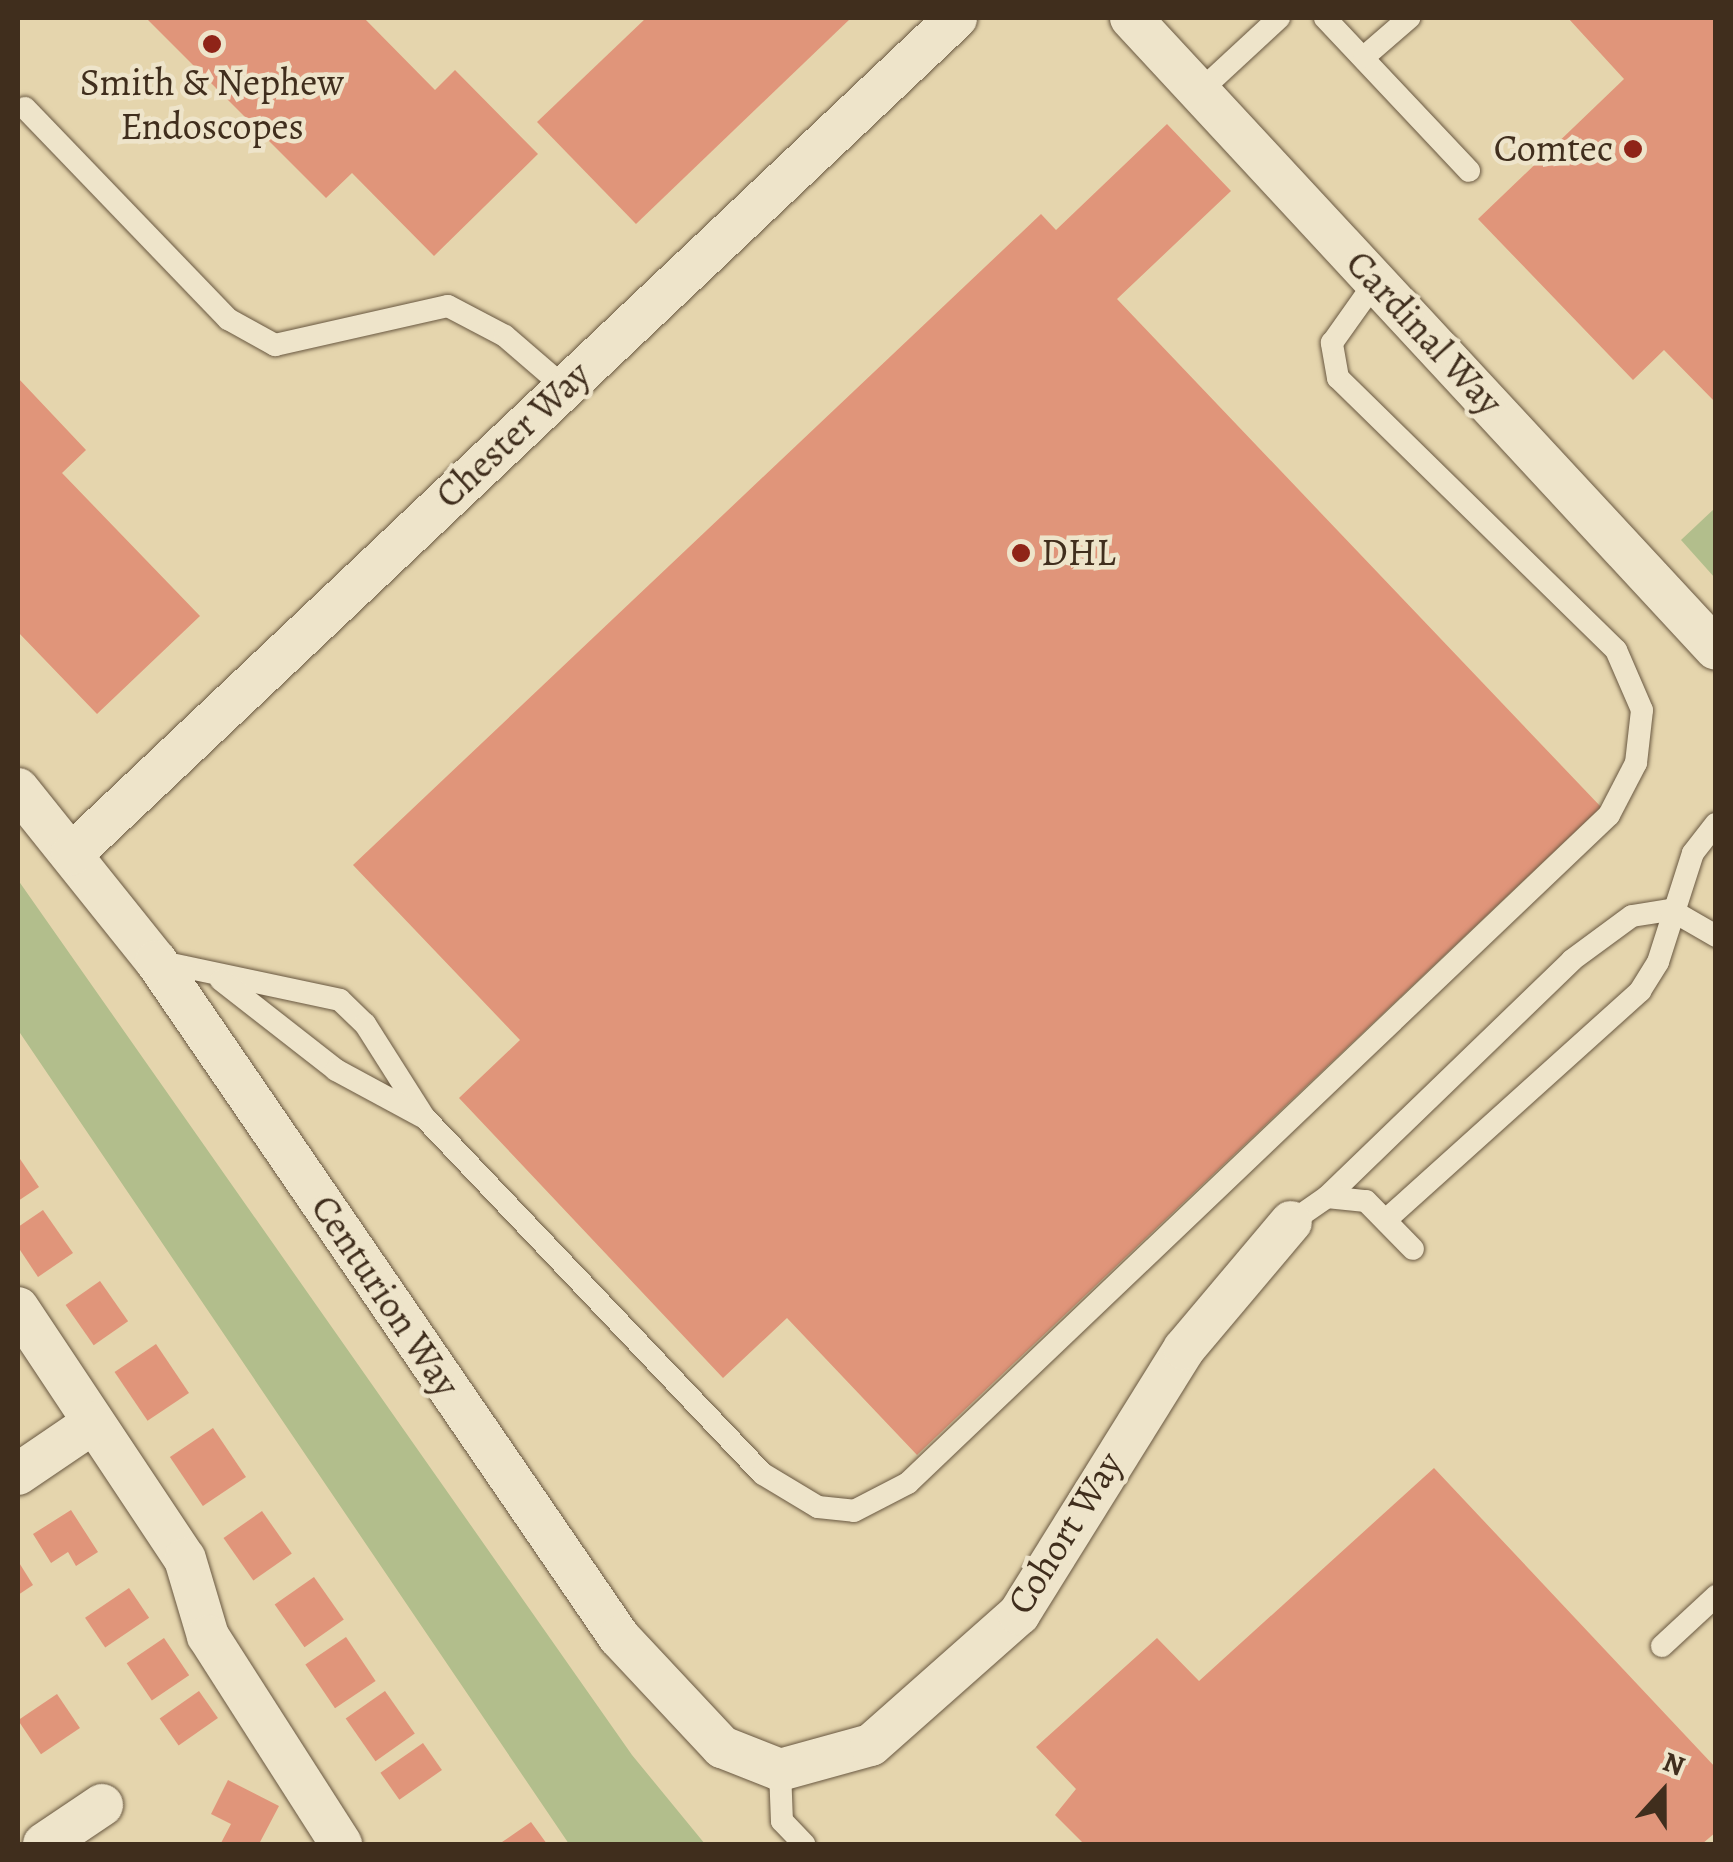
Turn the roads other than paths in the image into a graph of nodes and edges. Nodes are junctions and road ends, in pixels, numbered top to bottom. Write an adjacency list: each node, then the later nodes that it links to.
1 (956, 18): 11 (street, Chester Way)
2 (1132, 18): 7 (street, Cardinal Way)
3 (1279, 18): 7 (lane)
4 (1325, 18): 6 (lane)
5 (1409, 18): 6 (lane)
6 (1364, 57): 9 (lane)
7 (1199, 92): 10 (street, Cardinal Way)
8 (25, 108): 11 (lane)
9 (1469, 171)
10 (1376, 281): 12 (street, Cardinal Way); 20 (lane)
11 (564, 387): 15 (street, Chester Way)
12 (1716, 649)
13 (18, 789): 15 (street, Centurion Way)
14 (1716, 824): 16 (lane)
15 (72, 854): 18 (street, Centurion Way)
16 (1671, 910): 17 (lane); 21 (lane); 22 (lane)
17 (1716, 936)
18 (156, 961): 19 (lane); 30 (street, Centurion Way)
19 (205, 971): 20 (lane); 20 (lane)
20 (424, 1118)
21 (1327, 1197): 22 (lane); 23 (lane)
22 (1387, 1219): 24 (lane)
23 (1290, 1222): 30 (street, Cohort Way)
24 (1413, 1249)
25 (18, 1308): 26 (street)
26 (93, 1423): 27 (street); 33 (street)
27 (18, 1474)
28 (1716, 1596): 29 (lane)
29 (1662, 1646)
30 (780, 1770): 34 (lane)
31 (102, 1806): 32 (street)
32 (51, 1843)
33 (341, 1844)
34 (804, 1844)

